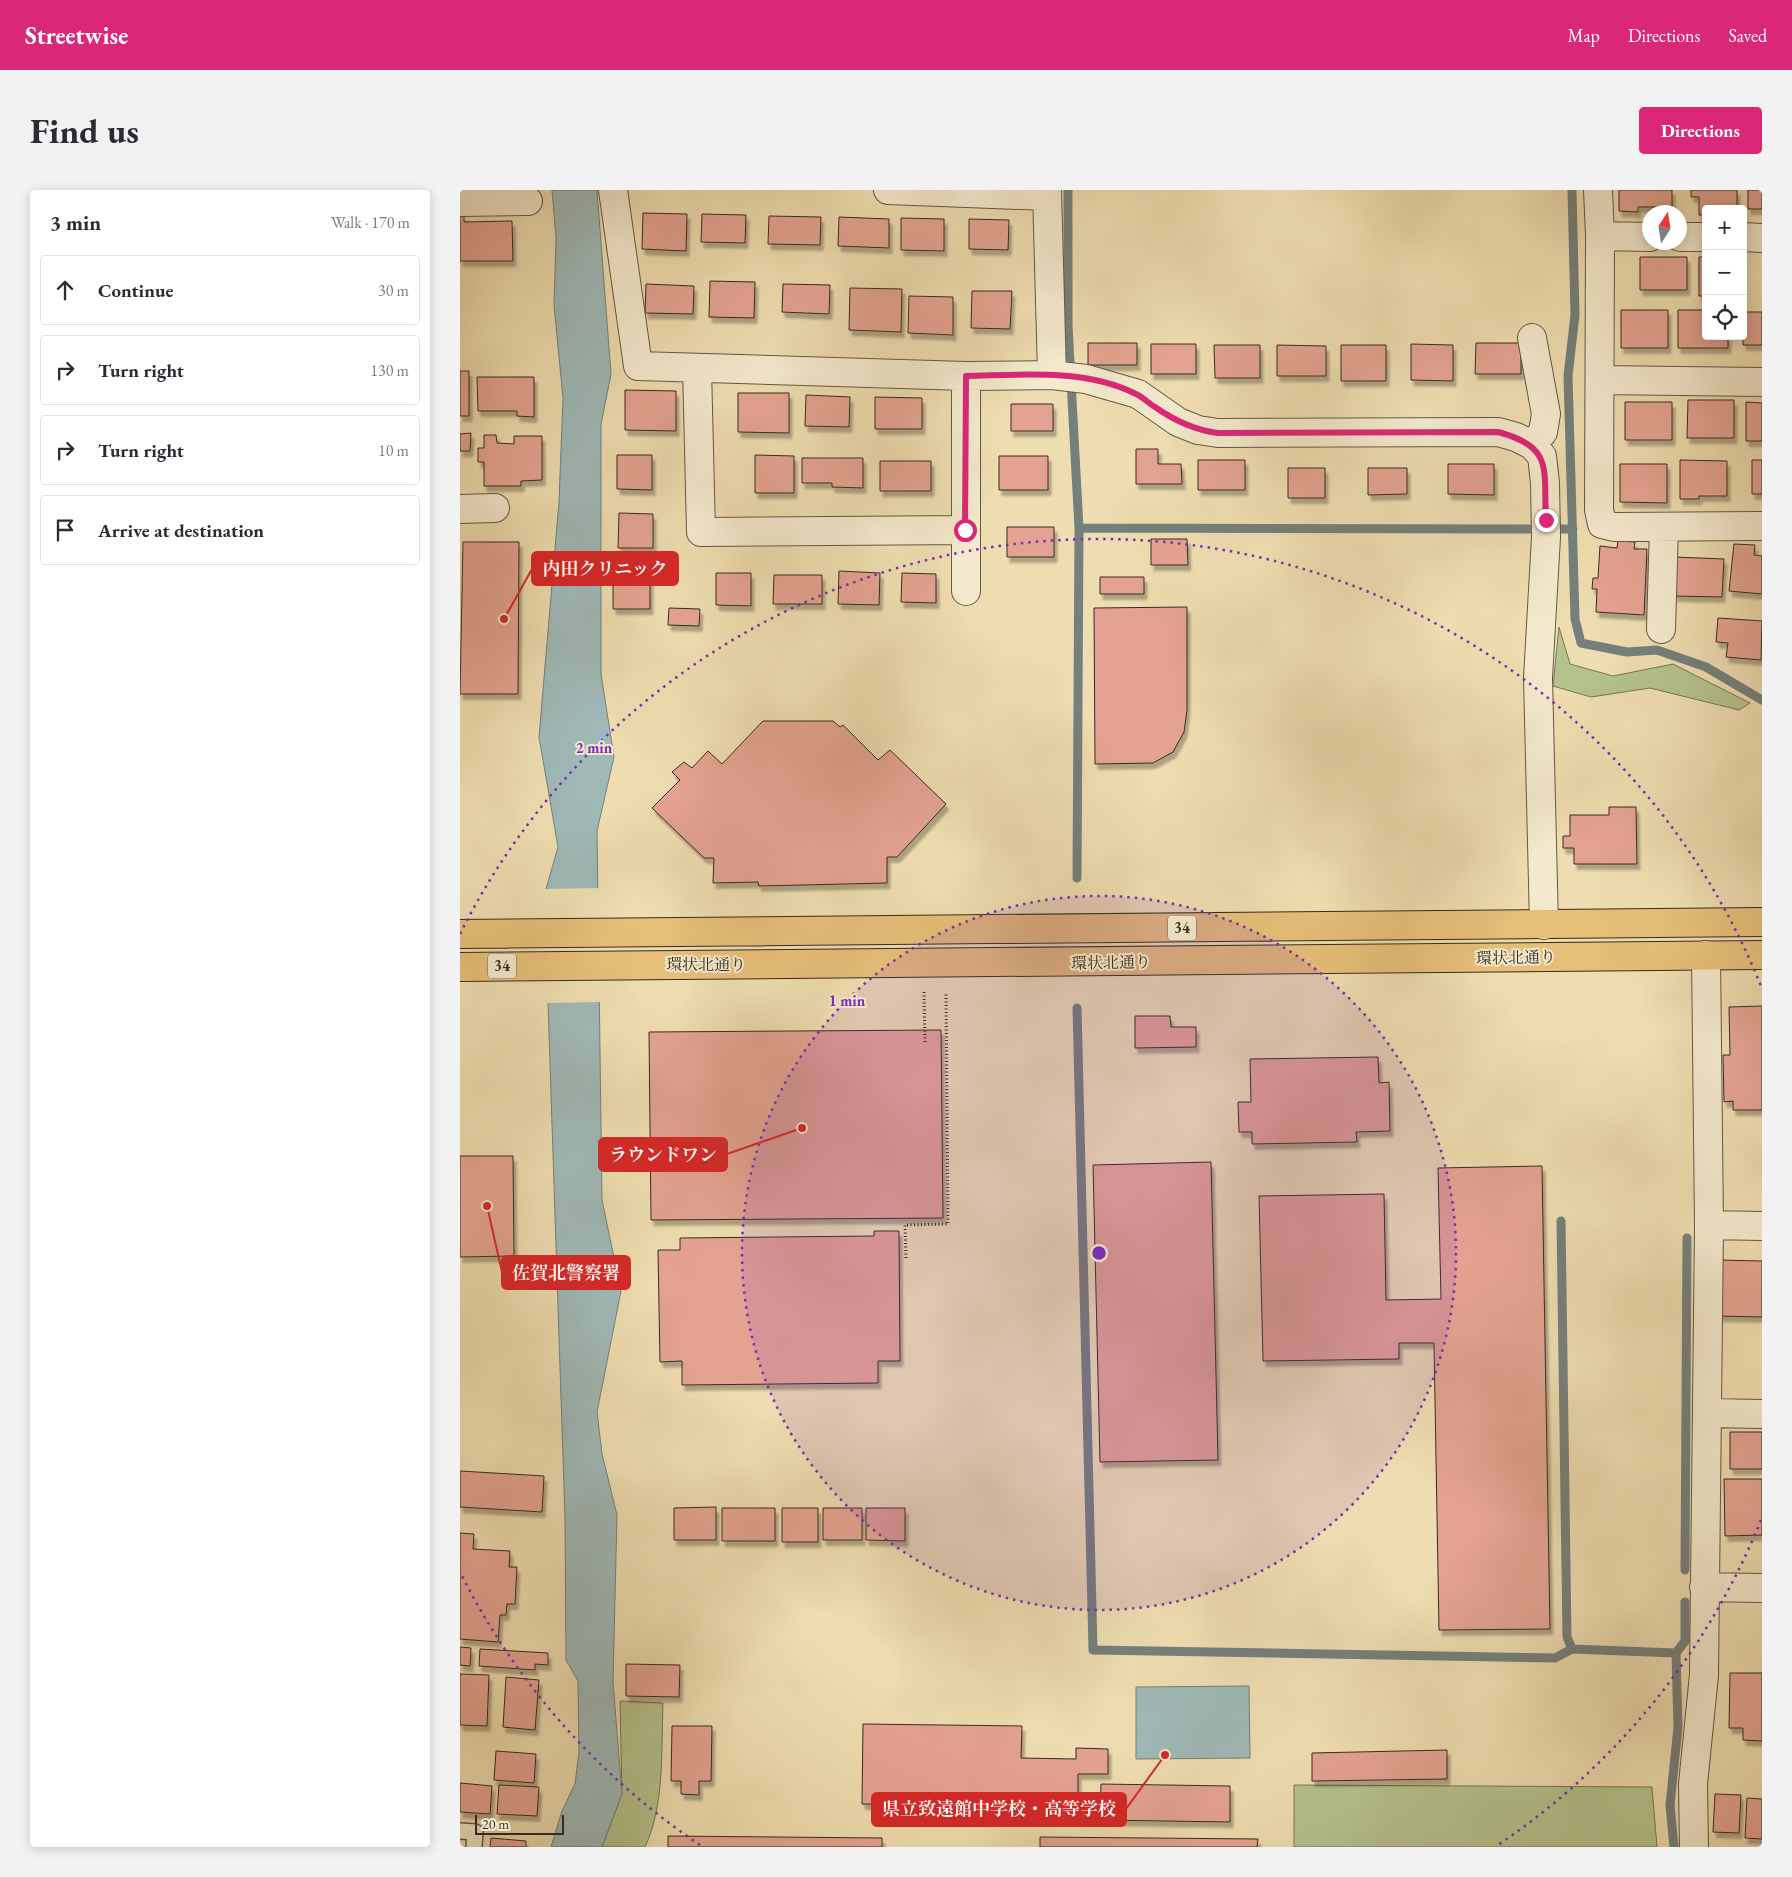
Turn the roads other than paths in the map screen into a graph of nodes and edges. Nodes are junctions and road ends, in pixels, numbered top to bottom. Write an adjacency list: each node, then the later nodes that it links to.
1 (613, 190): 14 (street)
2 (888, 190): 4 (street)
3 (1598, 190): 7 (street)
4 (1046, 193): 15 (street)
5 (528, 201): 6 (street)
6 (460, 202)
7 (1600, 236): 8 (street); 17 (street)
8 (1642, 237)
9 (1687, 237): 10 (street)
10 (1702, 237)
11 (1747, 238): 12 (street)
12 (1762, 238)
13 (1532, 338): 19 (street)
14 (697, 368): 16 (street); 24 (street)
15 (1052, 375): 16 (street); 19 (street)
16 (966, 376): 24 (street)
17 (1600, 380): 18 (street); 23 (street)
18 (1762, 382)
19 (1532, 445): 28 (street)
20 (460, 508): 21 (street)
21 (495, 508)
22 (1762, 526): 23 (street)
23 (1664, 527): 26 (street)
24 (965, 530): 25 (street)
25 (966, 591)
26 (1660, 629)
27 (1762, 922): 28 (highway, 環状北通り / 34)
28 (1544, 925): 29 (highway, 環状北通り / 34)
29 (460, 934)
30 (1706, 955): 31 (highway, 環状北通り / 34); 32 (highway, 環状北通り / 34); 33 (street)
31 (1762, 955)
32 (460, 967)
33 (1709, 1225): 34 (street); 35 (street)
34 (1762, 1226)
35 (1708, 1413): 36 (street); 37 (street)
36 (1762, 1414)
37 (1704, 1588): 38 (street); 41 (street)
38 (1762, 1588)
39 (460, 1831): 40 (lane)
40 (474, 1847)
41 (1694, 1847)

